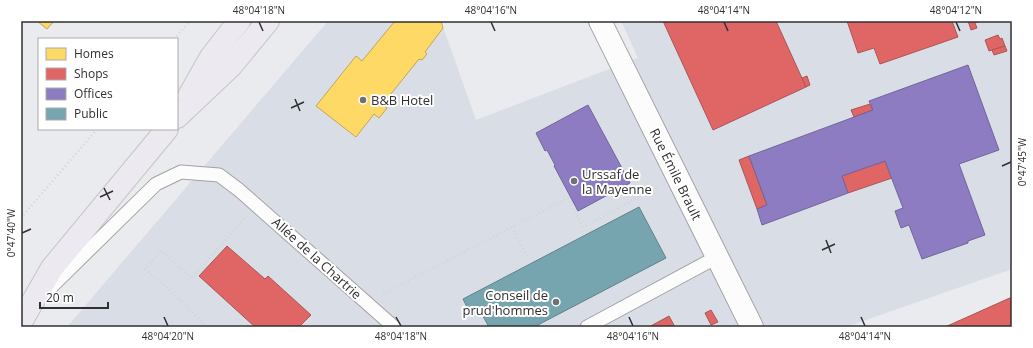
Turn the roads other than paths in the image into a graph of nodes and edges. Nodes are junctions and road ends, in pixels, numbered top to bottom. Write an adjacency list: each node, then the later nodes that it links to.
1 (239, 21): 4 (main road)
2 (268, 21): 5 (main road)
3 (600, 21): 7 (street, Rue Émile Brault)
4 (178, 114)
5 (178, 115)
6 (166, 130): 8 (main road)
7 (717, 257): 10 (lane); 11 (street, Rue Émile Brault)
8 (23, 308): 9 (lane, Allée de la Chartrie)
9 (394, 327)
10 (586, 327)
11 (752, 327)

